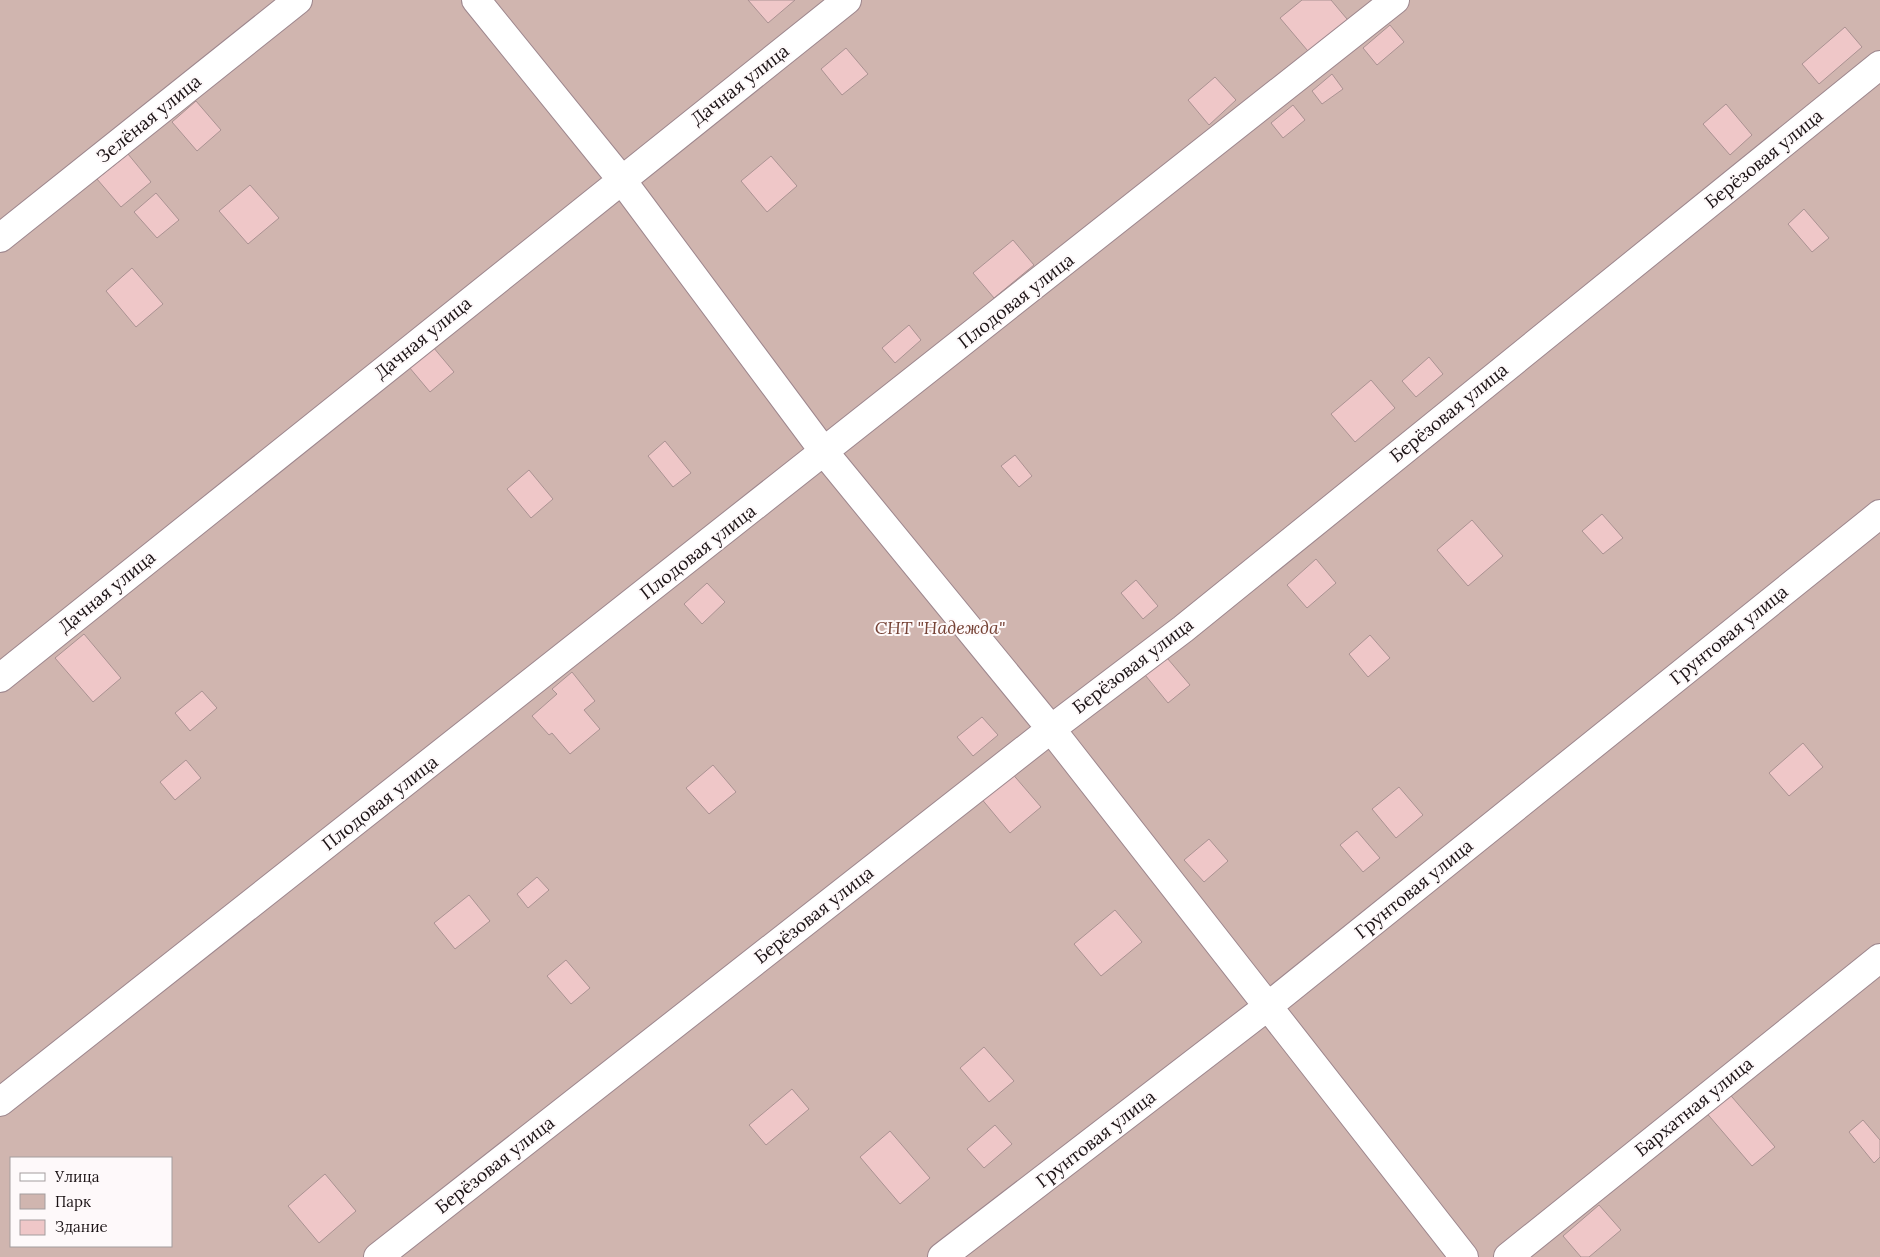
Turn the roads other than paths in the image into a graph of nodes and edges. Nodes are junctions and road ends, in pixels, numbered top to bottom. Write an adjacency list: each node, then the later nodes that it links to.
1 (298, 0): 7 (street, Зелёная улица)
2 (476, 0): 6 (street)
3 (847, 0): 6 (street, Дачная улица)
4 (1395, 0): 8 (street, Плодовая улица)
5 (1880, 65): 11 (street, Берёзовая улица)
6 (621, 179): 8 (street); 10 (street, Дачная улица)
7 (0, 238)
8 (825, 452): 11 (street); 14 (street, Плодовая улица)
9 (1880, 514): 13 (street, Грунтовая улица)
10 (0, 678)
11 (1051, 729): 13 (street); 15 (street, Берёзовая улица)
12 (1880, 958): 18 (street, Бархатная улица)
13 (1267, 1007): 16 (street, Грунтовая улица); 17 (street)
14 (0, 1102)
15 (378, 1257)
16 (942, 1257)
17 (1464, 1257)
18 (1508, 1257)

